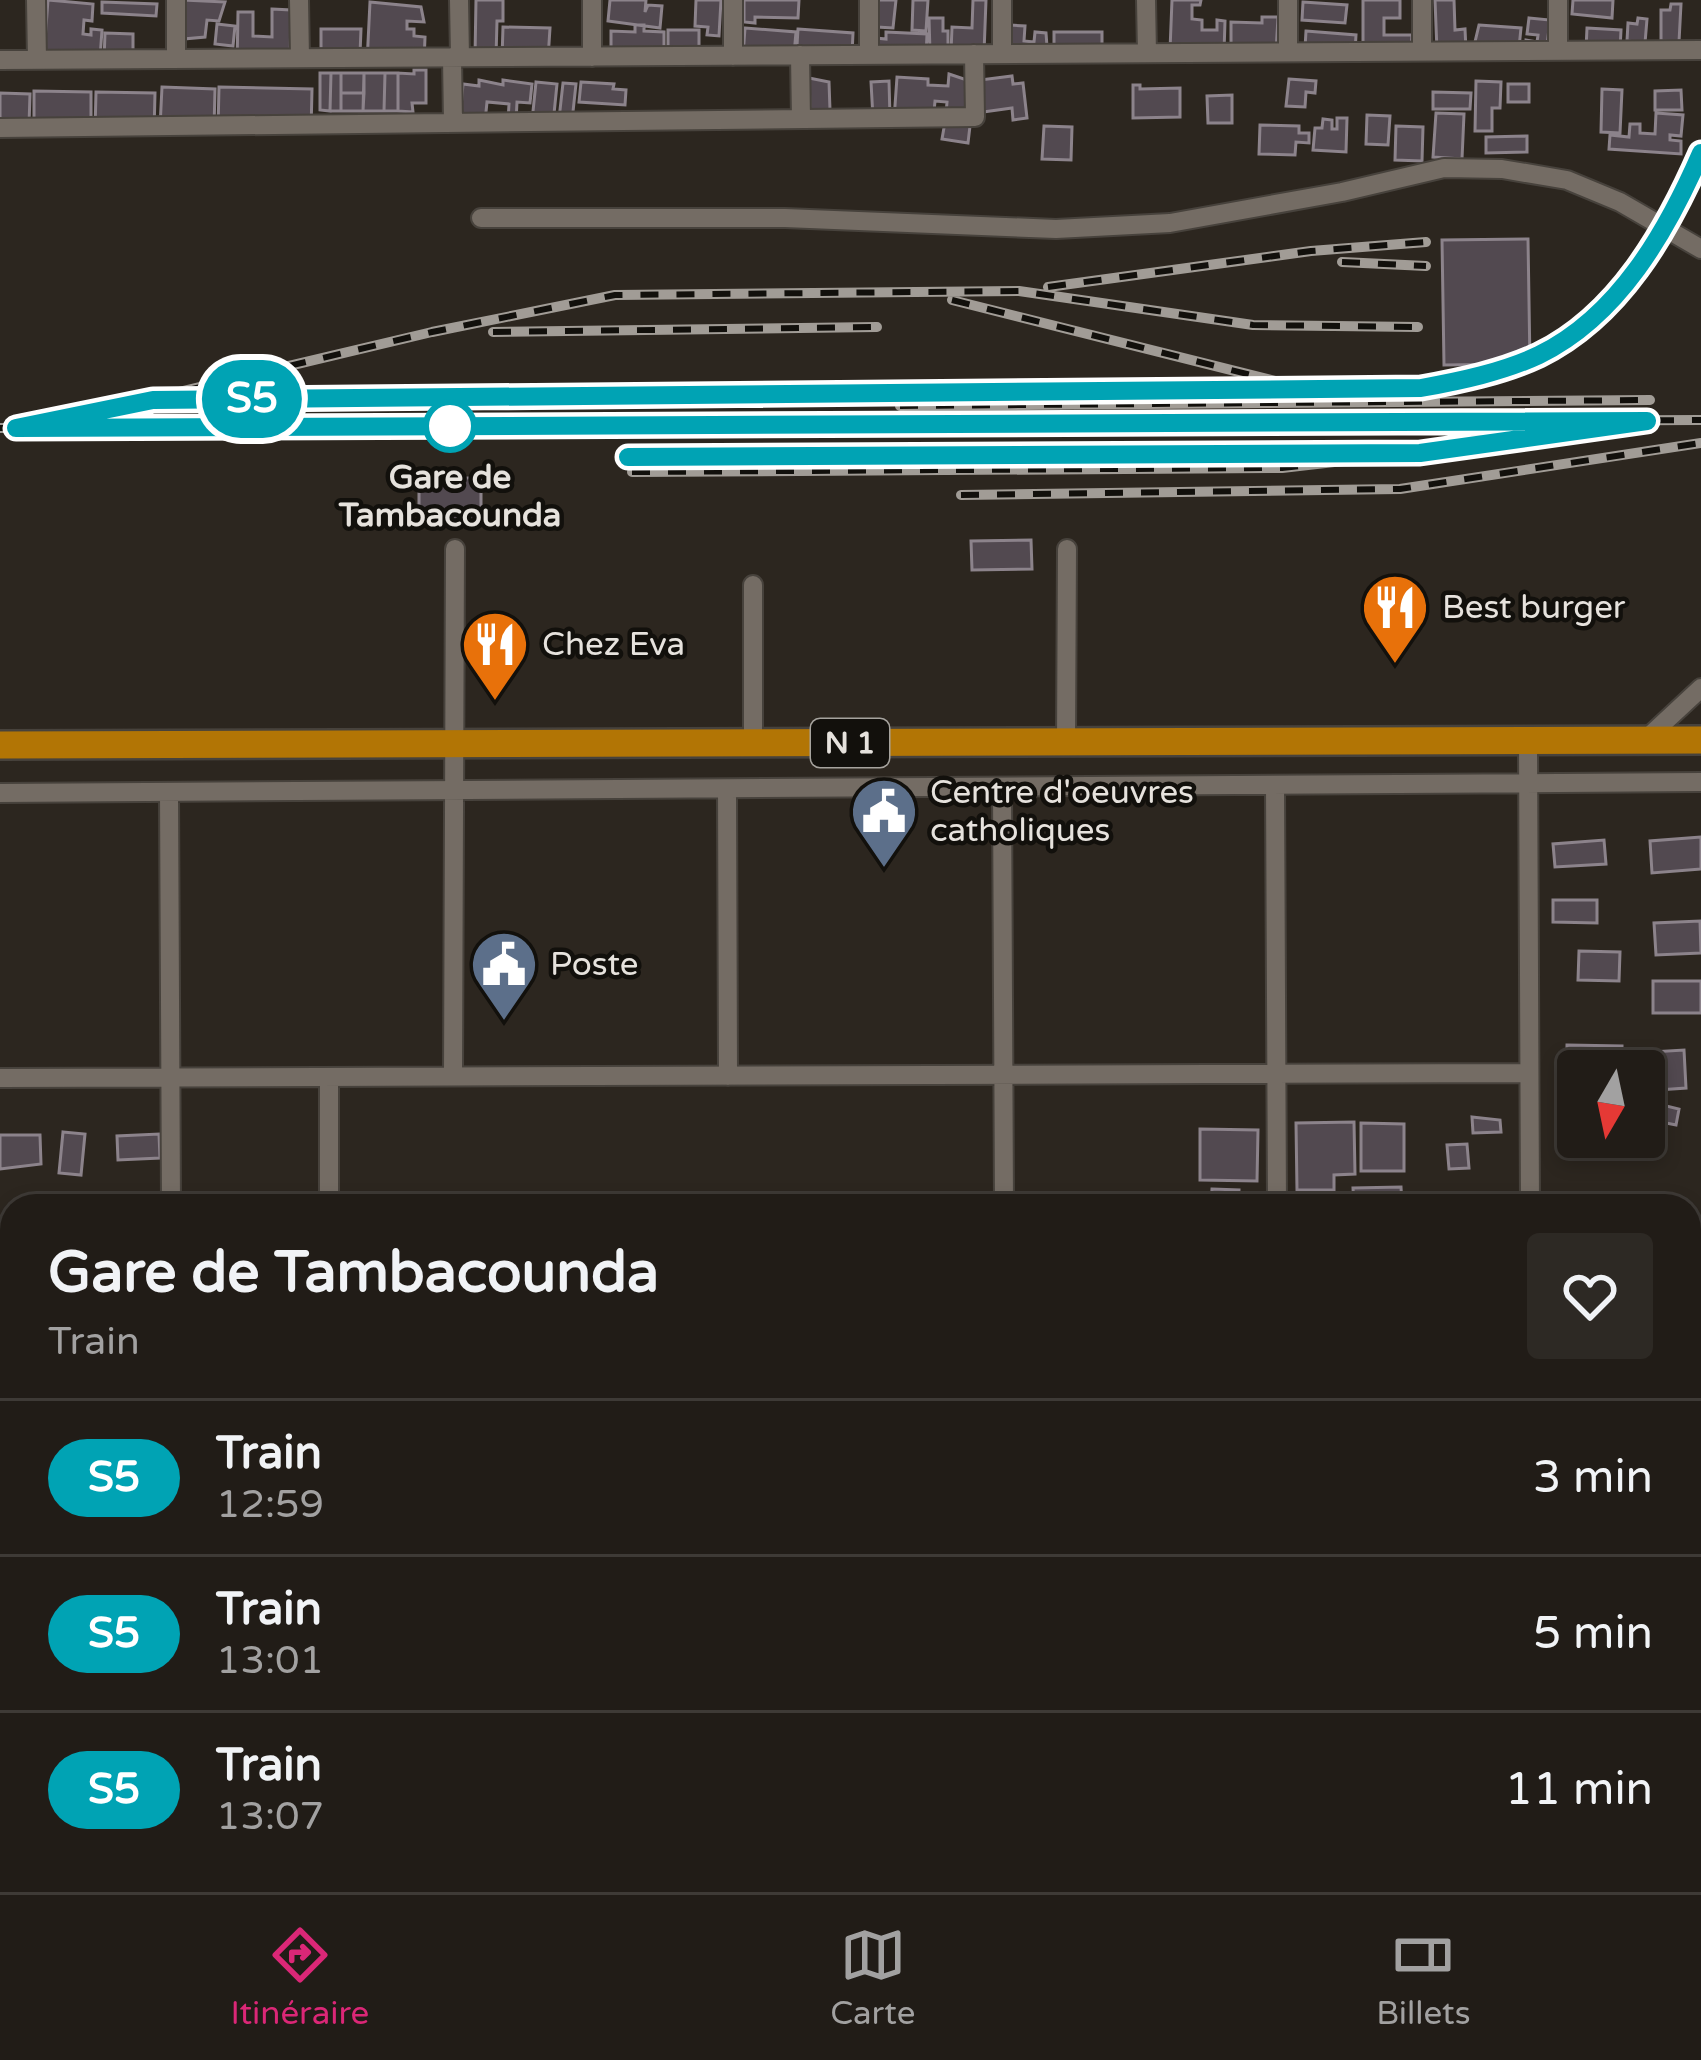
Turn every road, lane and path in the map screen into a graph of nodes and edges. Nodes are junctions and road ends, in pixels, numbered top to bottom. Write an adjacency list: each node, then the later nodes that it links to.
1 (36, 0): 28 (street)
2 (176, 0): 26 (street)
3 (299, 0): 25 (street)
4 (460, 0): 24 (street)
5 (592, 0): 21 (street)
6 (733, 0): 22 (street)
7 (869, 0): 20 (street)
8 (1002, 0): 19 (street)
9 (1146, 0): 17 (street)
10 (1288, 0): 16 (street)
11 (1422, 0): 15 (street)
12 (1558, 0): 13 (street)
13 (1558, 50): 14 (street); 15 (street)
14 (1701, 50)
15 (1422, 51): 16 (street)
16 (1288, 52): 17 (street)
17 (1147, 53): 19 (street)
18 (974, 54): 19 (street); 20 (street); 29 (street)
19 (1002, 54)
20 (869, 55): 23 (street)
21 (592, 56): 22 (street); 24 (street)
22 (734, 56): 23 (street)
23 (800, 56): 29 (street)
24 (456, 57): 25 (street); 30 (street)
25 (300, 58): 26 (street)
26 (176, 59): 28 (street)
27 (0, 60): 28 (street)
28 (37, 60)
29 (801, 119): 30 (street)
30 (453, 123): 31 (street)
31 (0, 128)
32 (481, 218): 33 (street)
33 (1701, 249)
34 (455, 549): 43 (street)
35 (1067, 549): 41 (street)
36 (753, 585): 42 (street)
37 (1701, 688): 38 (street)
38 (1644, 740): 39 (highway, N 1); 40 (highway, N 1)
39 (1701, 740)
40 (1528, 741): 41 (highway, N 1); 46 (street)
41 (1066, 742): 42 (highway, N 1)
42 (753, 743): 43 (highway, N 1)
43 (452, 744): 44 (highway, N 1); 50 (street)
44 (0, 745)
45 (1701, 782): 46 (street)
46 (1528, 784): 47 (street); 53 (street)
47 (1275, 785): 48 (street); 54 (street)
48 (1002, 787): 49 (street); 55 (street)
49 (727, 789): 50 (street); 57 (street)
50 (452, 790): 51 (street); 56 (street)
51 (169, 792): 52 (street); 58 (street)
52 (0, 793)
53 (1529, 1073): 54 (street); 65 (street)
54 (1277, 1074): 55 (street); 64 (street)
55 (1003, 1075): 57 (street); 63 (street)
56 (453, 1076): 57 (street); 59 (street)
57 (728, 1076)
58 (170, 1077): 59 (street); 60 (street); 61 (street)
59 (329, 1077): 62 (street)
60 (0, 1078)
61 (171, 1194)
62 (329, 1194)
63 (1004, 1194)
64 (1277, 1194)
65 (1530, 1194)

